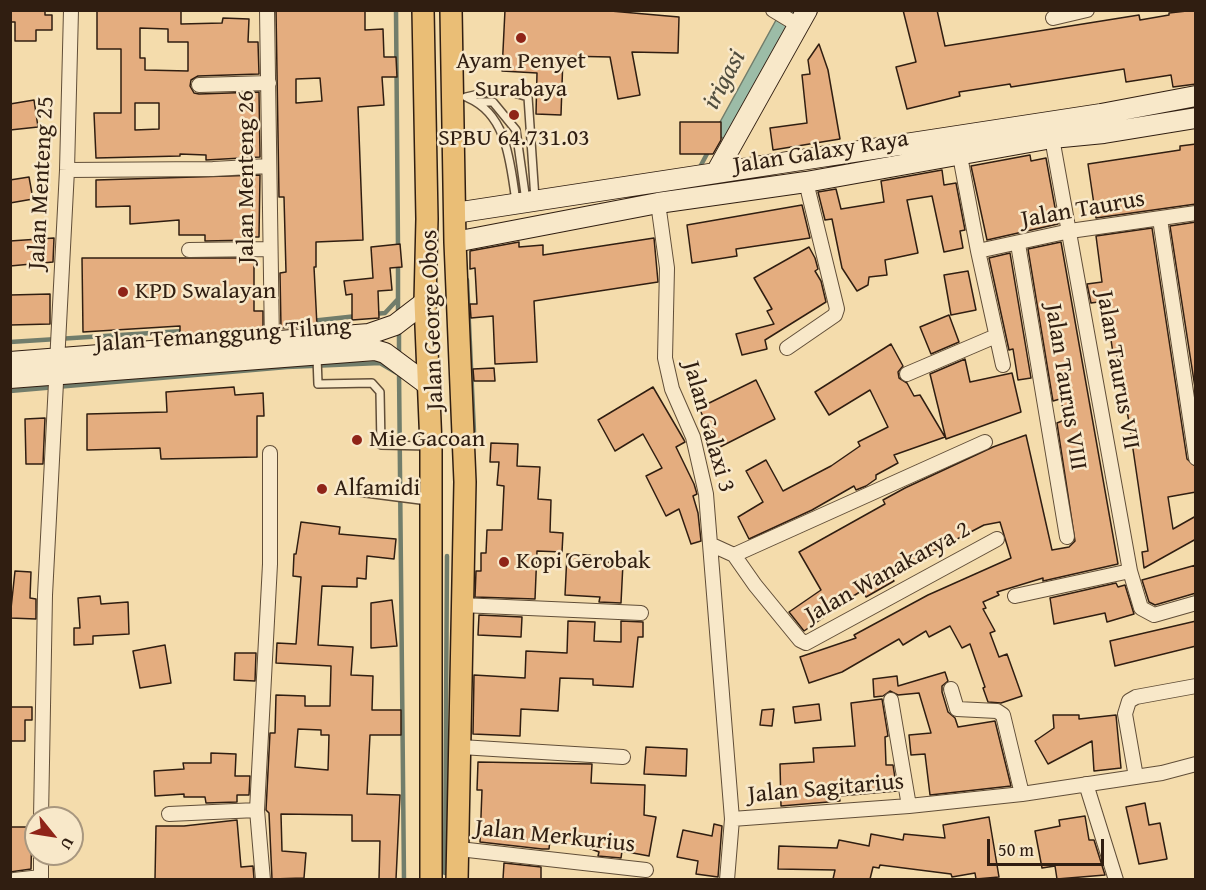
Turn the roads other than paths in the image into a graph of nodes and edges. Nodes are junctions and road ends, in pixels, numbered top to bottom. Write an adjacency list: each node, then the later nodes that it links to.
1 (71, 10): 19 (street, Jalan Menteng 25)
2 (267, 10): 8 (street, Jalan Menteng 26)
3 (423, 10): 33 (main road, Jalan George Obos)
4 (451, 10): 10 (main road, Jalan George Obos)
5 (1087, 10): 7 (street)
6 (791, 16): 20 (street)
7 (1053, 18)
8 (269, 82): 9 (street); 18 (street, Jalan Menteng 26)
9 (199, 85)
10 (460, 95): 12 (lane); 22 (lane); 24 (main road, Jalan George Obos)
11 (1196, 96): 13 (street, Jalan Galaxy Raya)
12 (478, 102): 22 (lane); 22 (lane)
13 (1101, 114): 15 (street); 20 (street, Jalan Galaxy Raya)
14 (1196, 118): 15 (street, Jalan Galaxy Raya)
15 (1104, 133): 16 (street, Jalan Galaxy Raya)
16 (1052, 138): 17 (street, Jalan Galaxy Raya); 27 (street, Jalan Taurus VII)
17 (960, 156): 21 (street, Jalan Galaxy Raya); 32 (street)
18 (269, 166): 19 (street); 30 (street, Jalan Menteng 26)
19 (67, 170): 40 (street, Jalan Menteng 25)
20 (717, 171): 22 (street, Jalan Galaxy Raya)
21 (806, 182): 23 (street, Jalan Galaxy Raya); 36 (street)
22 (526, 202): 24 (street, Jalan Galaxy Raya)
23 (658, 203): 28 (street, Jalan Galaxy Raya); 52 (street, Jalan Galaxi 3)
24 (455, 213): 28 (main road, Jalan George Obos)
25 (1196, 213): 26 (street, Jalan Taurus)
26 (1160, 219): 27 (street, Jalan Taurus); 47 (street)
27 (1070, 231): 29 (street, Jalan Taurus); 54 (street, Jalan Taurus VII)
28 (455, 242): 57 (main road, Jalan George Obos)
29 (1018, 244): 32 (street, Jalan Taurus); 50 (street, Jalan Taurus VIII)
30 (269, 249): 31 (street); 35 (street, Jalan Menteng 26)
31 (189, 250)
32 (978, 251): 34 (street)
33 (425, 302): 35 (street); 43 (main road, Jalan George Obos)
34 (996, 336): 39 (street); 41 (street)
35 (272, 343): 40 (street)
36 (787, 348)
37 (316, 354): 40 (street, Jalan Temanggung Tilung); 43 (street, Jalan Temanggung Tilung); 45 (lane)
38 (10, 362): 40 (street)
39 (1003, 365)
40 (56, 366): 42 (street, Jalan Temanggung Tilung); 68 (street, Jalan Menteng 25)
41 (907, 374)
42 (10, 378)
43 (428, 385): 45 (main road, Jalan George Obos)
44 (985, 442): 53 (street)
45 (431, 446): 49 (main road, Jalan George Obos)
46 (270, 453): 70 (street)
47 (1196, 458)
48 (358, 492): 49 (lane)
49 (430, 502): 78 (main road, Jalan George Obos)
50 (1067, 537)
51 (998, 539): 53 (street, Jalan Wanakarya 2)
52 (712, 545): 53 (street); 72 (street, Jalan Sagitarius)
53 (734, 555)
54 (1130, 571): 55 (street); 56 (street, Jalan Taurus VII)
55 (1015, 596)
56 (1196, 603)
57 (461, 604): 58 (street); 62 (main road, Jalan George Obos)
58 (641, 613)
59 (1196, 686): 65 (street)
60 (951, 689): 67 (street)
61 (891, 699): 69 (street)
62 (461, 747): 63 (street); 73 (main road, Jalan George Obos)
63 (623, 758)
64 (1196, 764): 65 (street, Jalan Sagitarius)
65 (1136, 777): 66 (street, Jalan Sagitarius)
66 (1086, 784): 67 (street, Jalan Sagitarius); 81 (street)
67 (1022, 794): 69 (street, Jalan Sagitarius)
68 (41, 806)
69 (909, 806): 72 (street, Jalan Sagitarius)
70 (257, 810): 71 (street); 77 (street)
71 (169, 814)
72 (732, 819): 80 (street)
73 (459, 849): 74 (street, Jalan Merkurius); 79 (main road, Jalan George Obos)
74 (646, 870)
75 (41, 878): 76 (street)
76 (14, 879)
77 (263, 879)
78 (431, 879)
79 (458, 879)
80 (726, 879)
81 (1116, 879)

